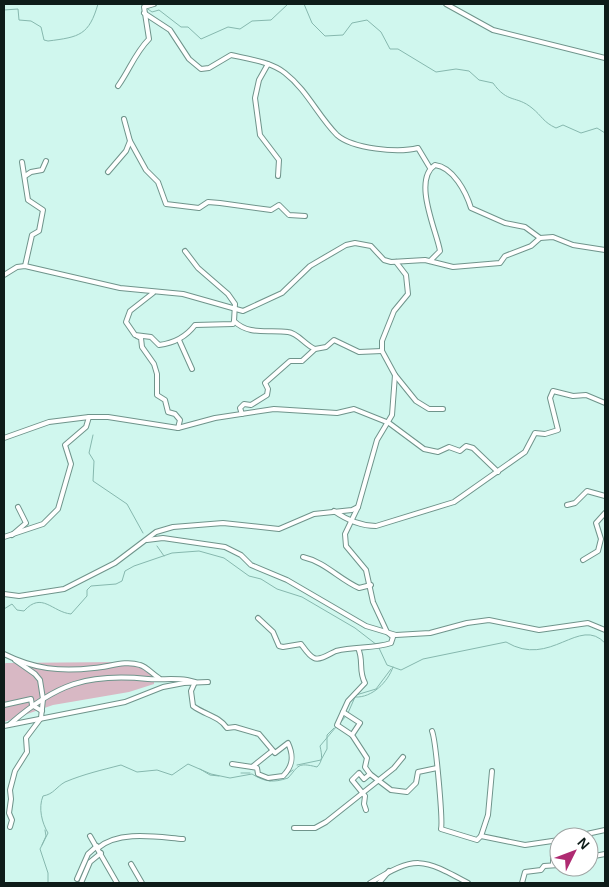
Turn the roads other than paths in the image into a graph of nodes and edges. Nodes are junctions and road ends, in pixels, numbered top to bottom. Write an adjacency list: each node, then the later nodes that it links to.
1 (154, 4): 3 (street)
2 (446, 4): 4 (street)
3 (144, 13): 5 (street); 6 (street)
4 (605, 58)
5 (268, 64): 11 (street); 14 (street)
6 (118, 86)
7 (124, 119): 8 (street)
8 (130, 142): 12 (street); 15 (street)
9 (22, 162): 13 (street)
10 (46, 162): 13 (street)
11 (430, 168): 16 (street); 19 (street)
12 (108, 172)
13 (25, 176): 21 (street)
14 (278, 176)
15 (306, 216)
16 (540, 238): 17 (street); 19 (street)
17 (605, 250)
18 (185, 251): 24 (street)
19 (430, 261): 20 (street)
20 (396, 262): 24 (street); 29 (street)
21 (24, 266): 22 (street); 23 (street)
22 (4, 275)
23 (153, 293): 24 (street); 26 (street)
24 (234, 310): 25 (street)
25 (234, 321): 27 (street); 28 (street)
26 (135, 334): 27 (street); 37 (street)
27 (179, 340): 30 (street)
28 (315, 349): 29 (street); 34 (street)
29 (382, 351): 31 (street)
30 (192, 369)
31 (395, 376): 33 (street); 36 (street)
32 (605, 403): 39 (street)
33 (443, 409)
34 (242, 414): 36 (street); 37 (street)
35 (88, 417): 37 (street); 38 (street); 47 (street)
36 (389, 423): 39 (street); 43 (street)
37 (178, 428)
38 (4, 438)
39 (498, 472): 46 (street)
40 (605, 496): 41 (street)
41 (567, 505)
42 (18, 507): 47 (street)
43 (358, 507): 44 (street); 46 (street)
44 (334, 511): 46 (street); 49 (street)
45 (605, 513): 51 (street)
46 (350, 521): 52 (street)
47 (10, 536): 48 (street)
48 (4, 537)
49 (147, 540): 53 (street); 56 (street)
50 (304, 557): 52 (street)
51 (583, 560)
52 (371, 585): 56 (street)
53 (4, 594)
54 (258, 618): 57 (street)
55 (605, 630): 56 (street)
56 (387, 632): 57 (street)
57 (358, 648): 68 (street)
58 (4, 654): 59 (street)
59 (15, 660): 60 (street); 64 (street)
60 (164, 679): 61 (street); 63 (street); 64 (street)
61 (195, 682): 62 (street); 63 (street); 74 (street)
62 (208, 682)
63 (176, 685): 69 (street)
64 (43, 699): 66 (street); 67 (street)
65 (4, 705): 66 (street)
66 (32, 705): 67 (street); 70 (street)
67 (42, 711): 69 (street)
68 (343, 712): 73 (street); 73 (street)
69 (41, 718): 70 (street); 84 (street)
70 (10, 724): 71 (street)
71 (4, 726)
72 (432, 731): 78 (street)
73 (352, 735): 80 (street)
74 (272, 750): 77 (street); 77 (street)
75 (403, 757): 81 (street)
76 (232, 764): 77 (street)
77 (252, 767)
78 (437, 768): 81 (street); 87 (street)
79 (492, 771): 87 (street)
80 (370, 774): 81 (street); 82 (street)
81 (378, 782): 82 (street)
82 (362, 792): 83 (street); 85 (street)
83 (366, 810)
84 (10, 827)
85 (294, 828)
86 (90, 836): 90 (street)
87 (481, 836): 89 (street)
88 (183, 839): 90 (street)
89 (549, 842)
90 (99, 849): 94 (street); 95 (street); 96 (street)
91 (131, 864): 97 (street)
92 (549, 865): 101 (street)
93 (388, 871): 98 (street); 99 (street); 100 (street)
94 (77, 879)
95 (81, 883)
96 (117, 883)
97 (142, 883)
98 (370, 883)
99 (379, 883)
100 (468, 883)
101 (522, 883)

